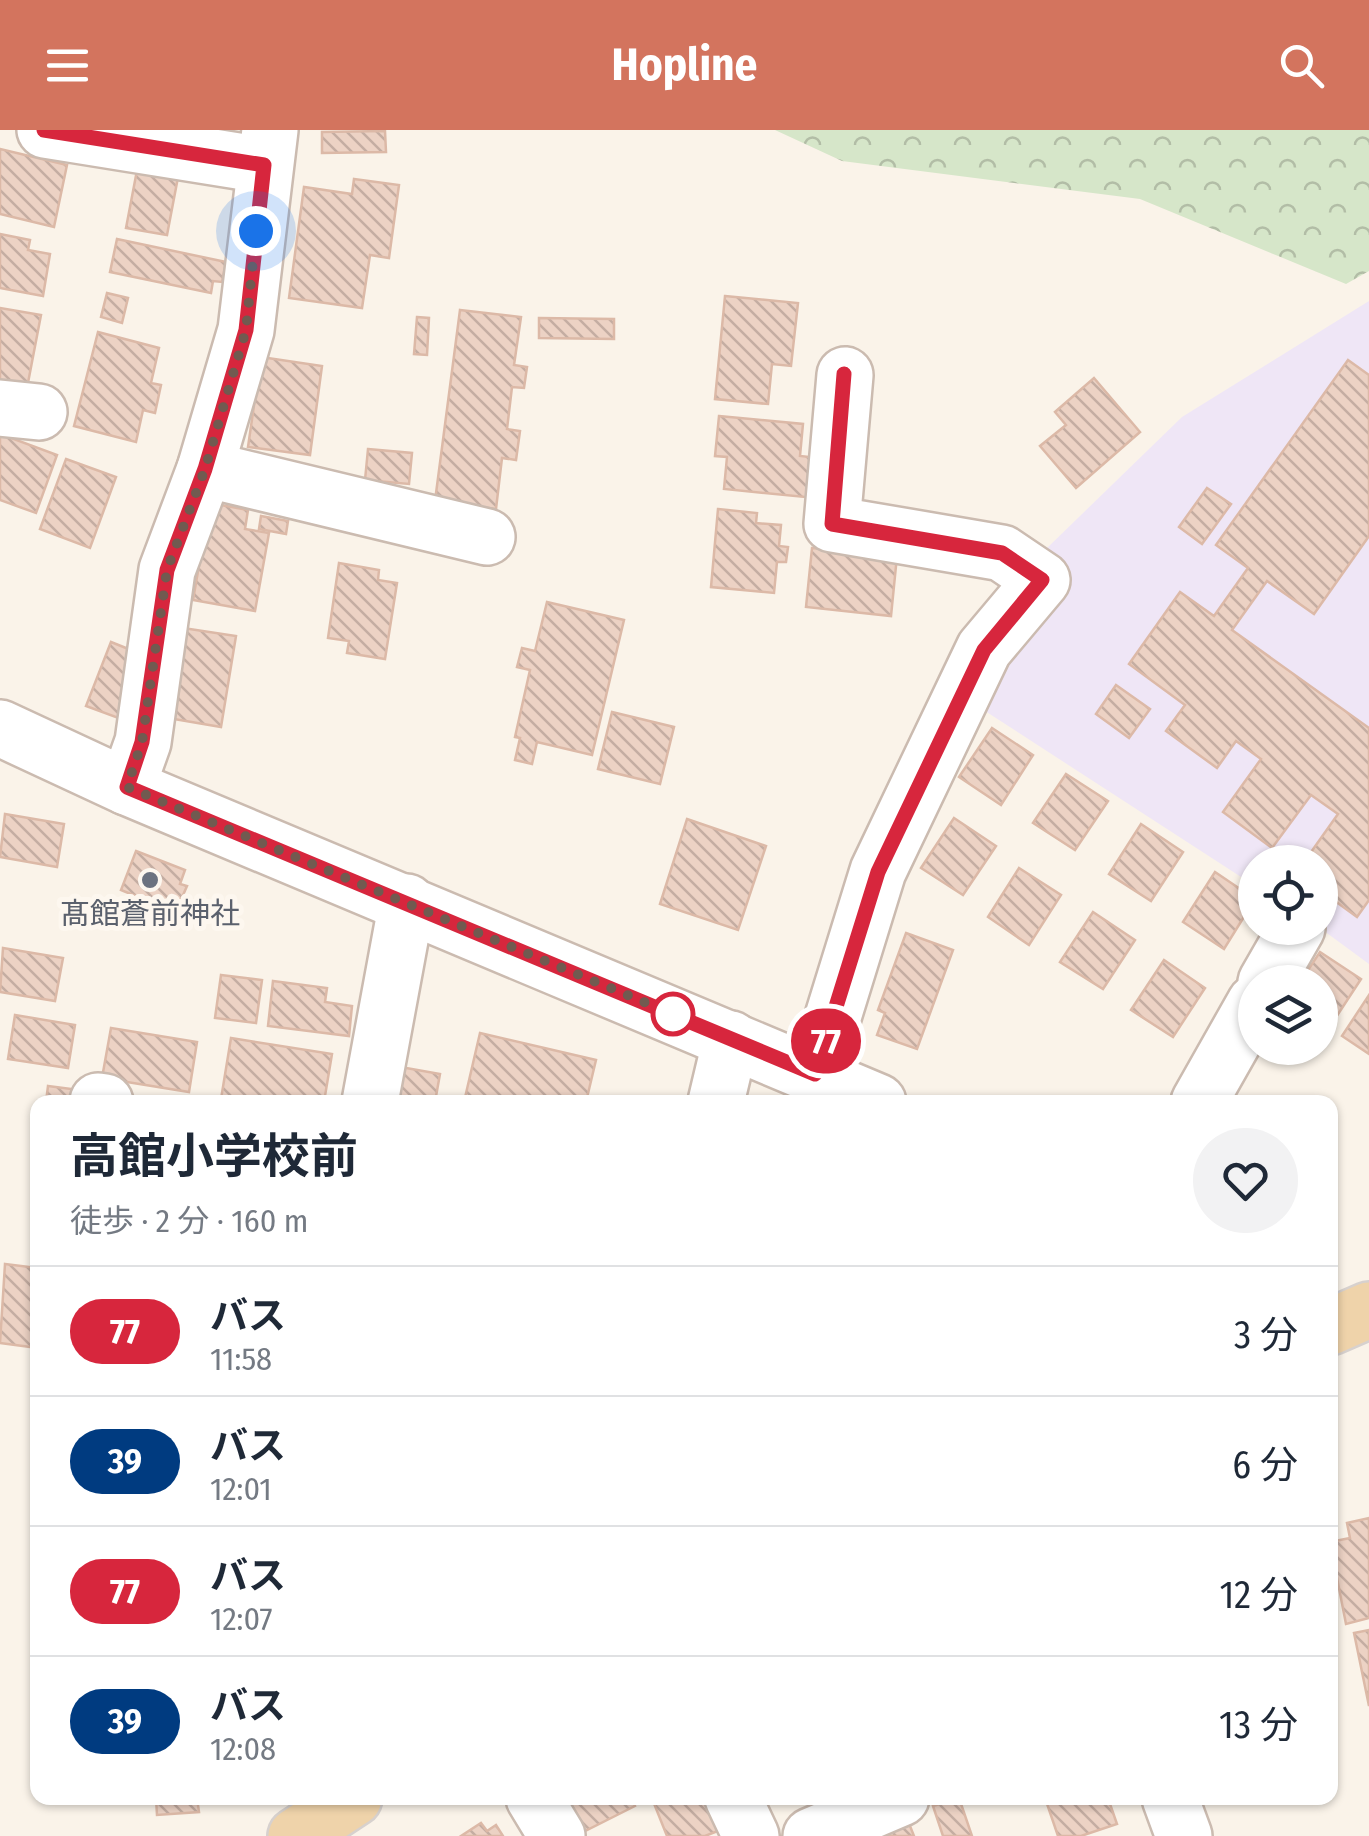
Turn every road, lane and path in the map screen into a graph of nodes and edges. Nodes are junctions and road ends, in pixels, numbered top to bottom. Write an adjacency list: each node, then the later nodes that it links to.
1 (44, 130): 2 (street)
2 (267, 148): 4 (street)
3 (844, 374): 11 (street)
4 (205, 469): 5 (street); 7 (street)
5 (488, 537)
6 (0, 728): 7 (street)
7 (127, 787): 8 (street)
8 (407, 902): 10 (street); 12 (street)
9 (1238, 1033): 15 (street)
10 (731, 1039): 11 (street); 13 (street)
11 (815, 1074): 14 (street)
12 (371, 1095)
13 (718, 1095)
14 (862, 1095)
15 (1203, 1095)
16 (538, 1805): 20 (street)
17 (736, 1805): 21 (street)
18 (884, 1805): 22 (street)
19 (1173, 1805): 23 (street)
20 (557, 1836)
21 (752, 1836)
22 (811, 1836)
23 (1184, 1836)

